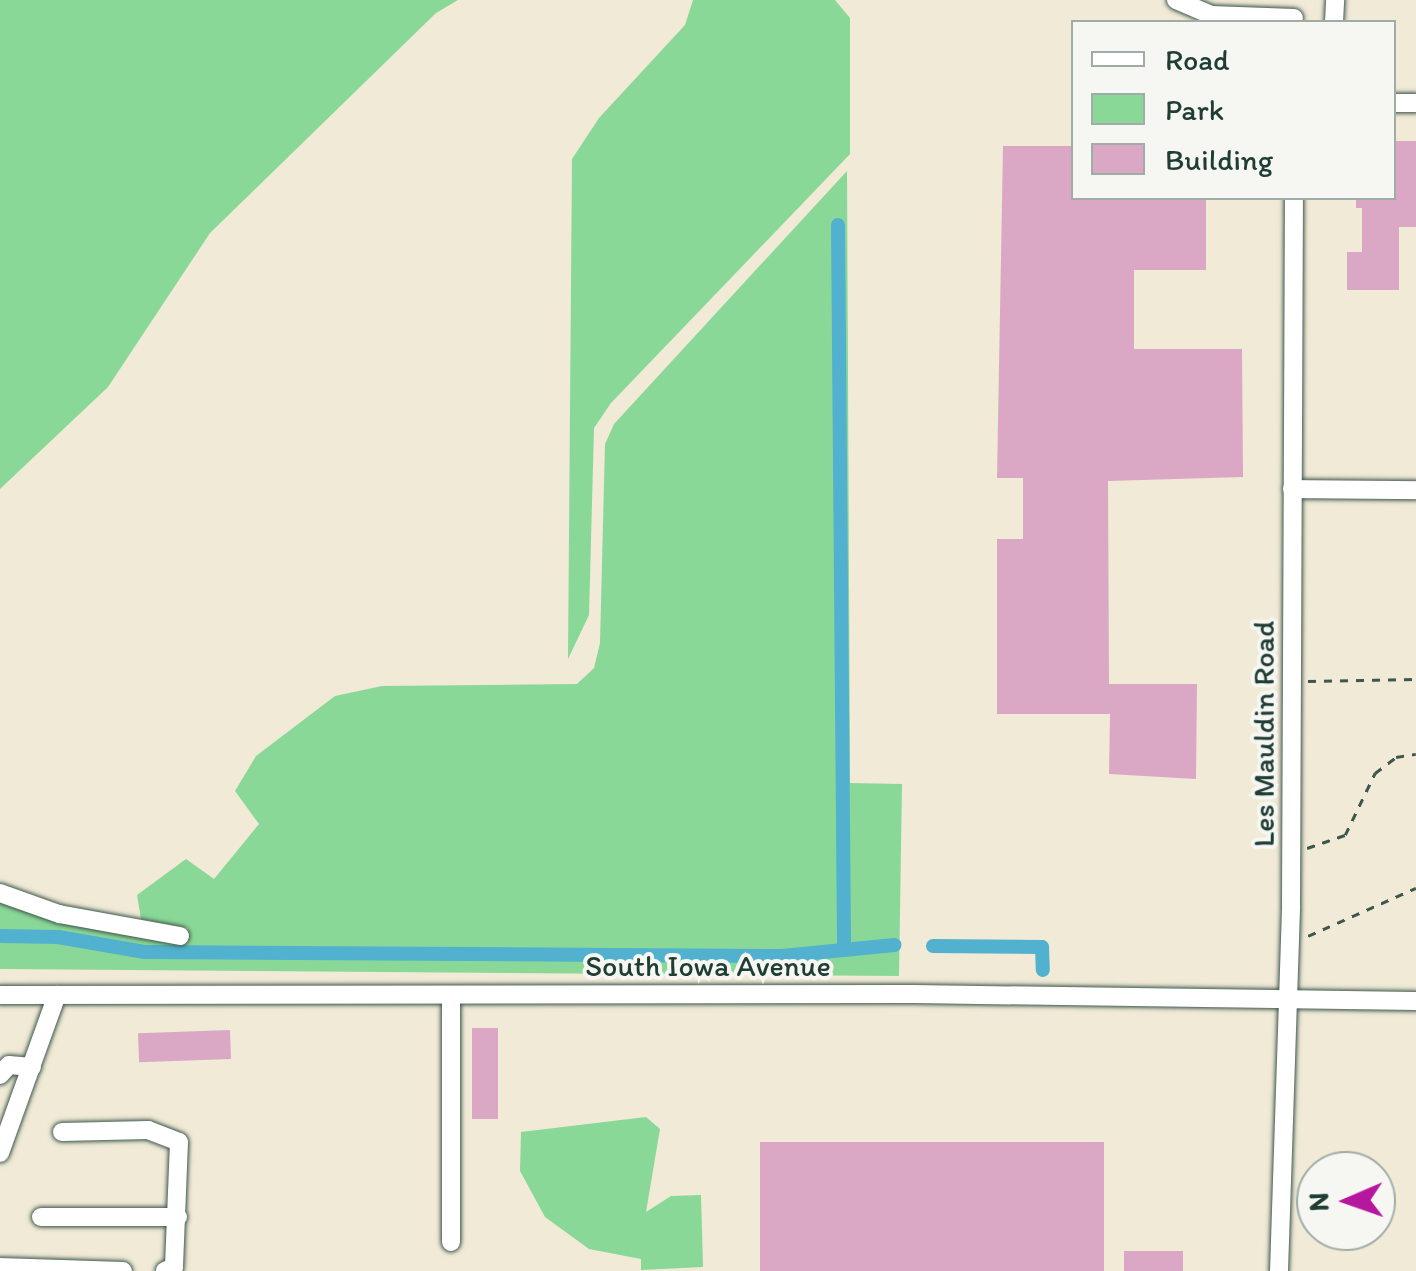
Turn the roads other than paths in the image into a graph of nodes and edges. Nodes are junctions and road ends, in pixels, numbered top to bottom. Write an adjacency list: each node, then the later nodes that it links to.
1 (1176, 0): 2 (street)
2 (1294, 13)
3 (1294, 200): 4 (street, Les Mauldin Road)
4 (1292, 490): 5 (street); 11 (street, Les Mauldin Road)
5 (1416, 490)
6 (0, 894): 7 (street)
7 (180, 936)
8 (0, 995): 10 (street, South Iowa Avenue)
9 (452, 995): 10 (street, South Iowa Avenue); 11 (street, South Iowa Avenue); 20 (street)
10 (58, 996): 13 (street)
11 (1284, 999): 12 (street, South Iowa Avenue); 24 (street, Les Mauldin Road)
12 (1416, 1002)
13 (32, 1067): 14 (street); 15 (street)
14 (0, 1072)
15 (9, 1100): 17 (street)
16 (62, 1132): 19 (street)
17 (0, 1153)
18 (41, 1217): 19 (street)
19 (178, 1217): 23 (street)
20 (451, 1242)
21 (0, 1266): 22 (street)
22 (123, 1271)
23 (165, 1271)
24 (1279, 1271)

